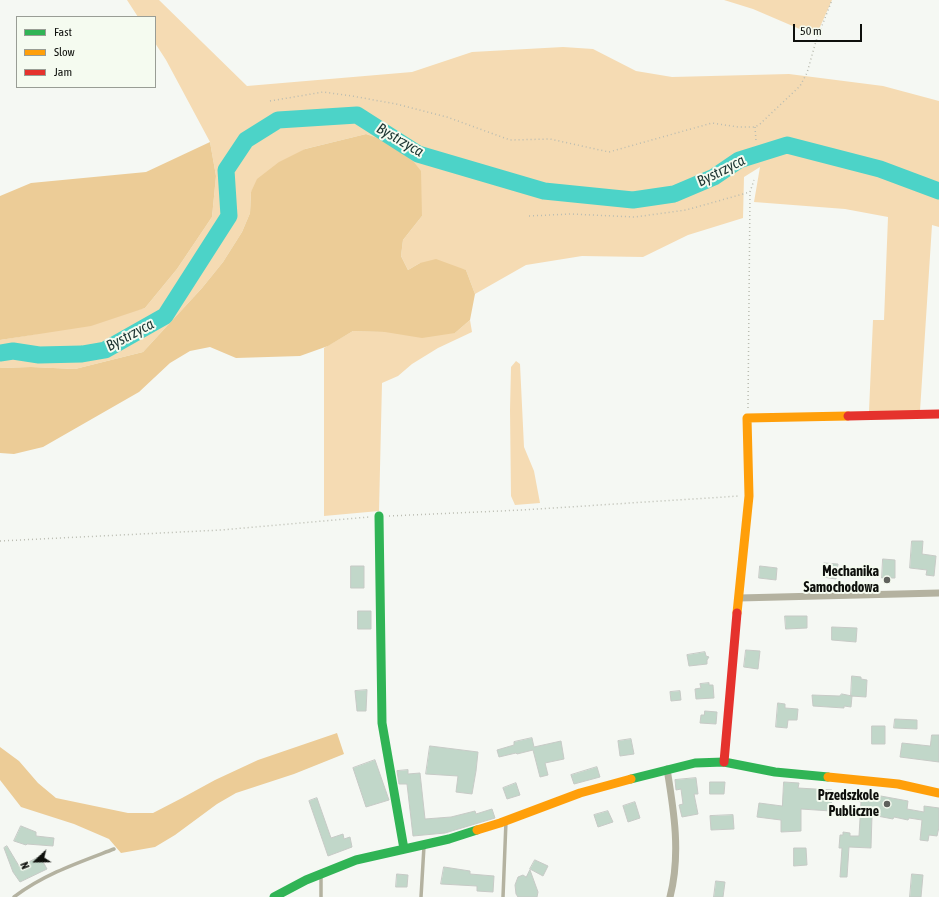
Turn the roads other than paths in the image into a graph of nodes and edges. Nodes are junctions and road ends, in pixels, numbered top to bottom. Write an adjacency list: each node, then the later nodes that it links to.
1 (939, 414): 4 (street)
2 (379, 516): 11 (street)
3 (939, 593): 4 (street)
4 (739, 598): 5 (street)
5 (724, 762): 6 (street); 7 (street)
6 (667, 769): 8 (street); 18 (street)
7 (939, 793)
8 (506, 820): 9 (street); 17 (lane)
9 (424, 845): 11 (street); 16 (lane)
10 (114, 849): 14 (lane)
11 (404, 849): 12 (street)
12 (320, 874): 13 (street); 15 (lane)
13 (279, 896)
14 (14, 897)
15 (321, 897)
16 (421, 897)
17 (503, 897)
18 (670, 897)

